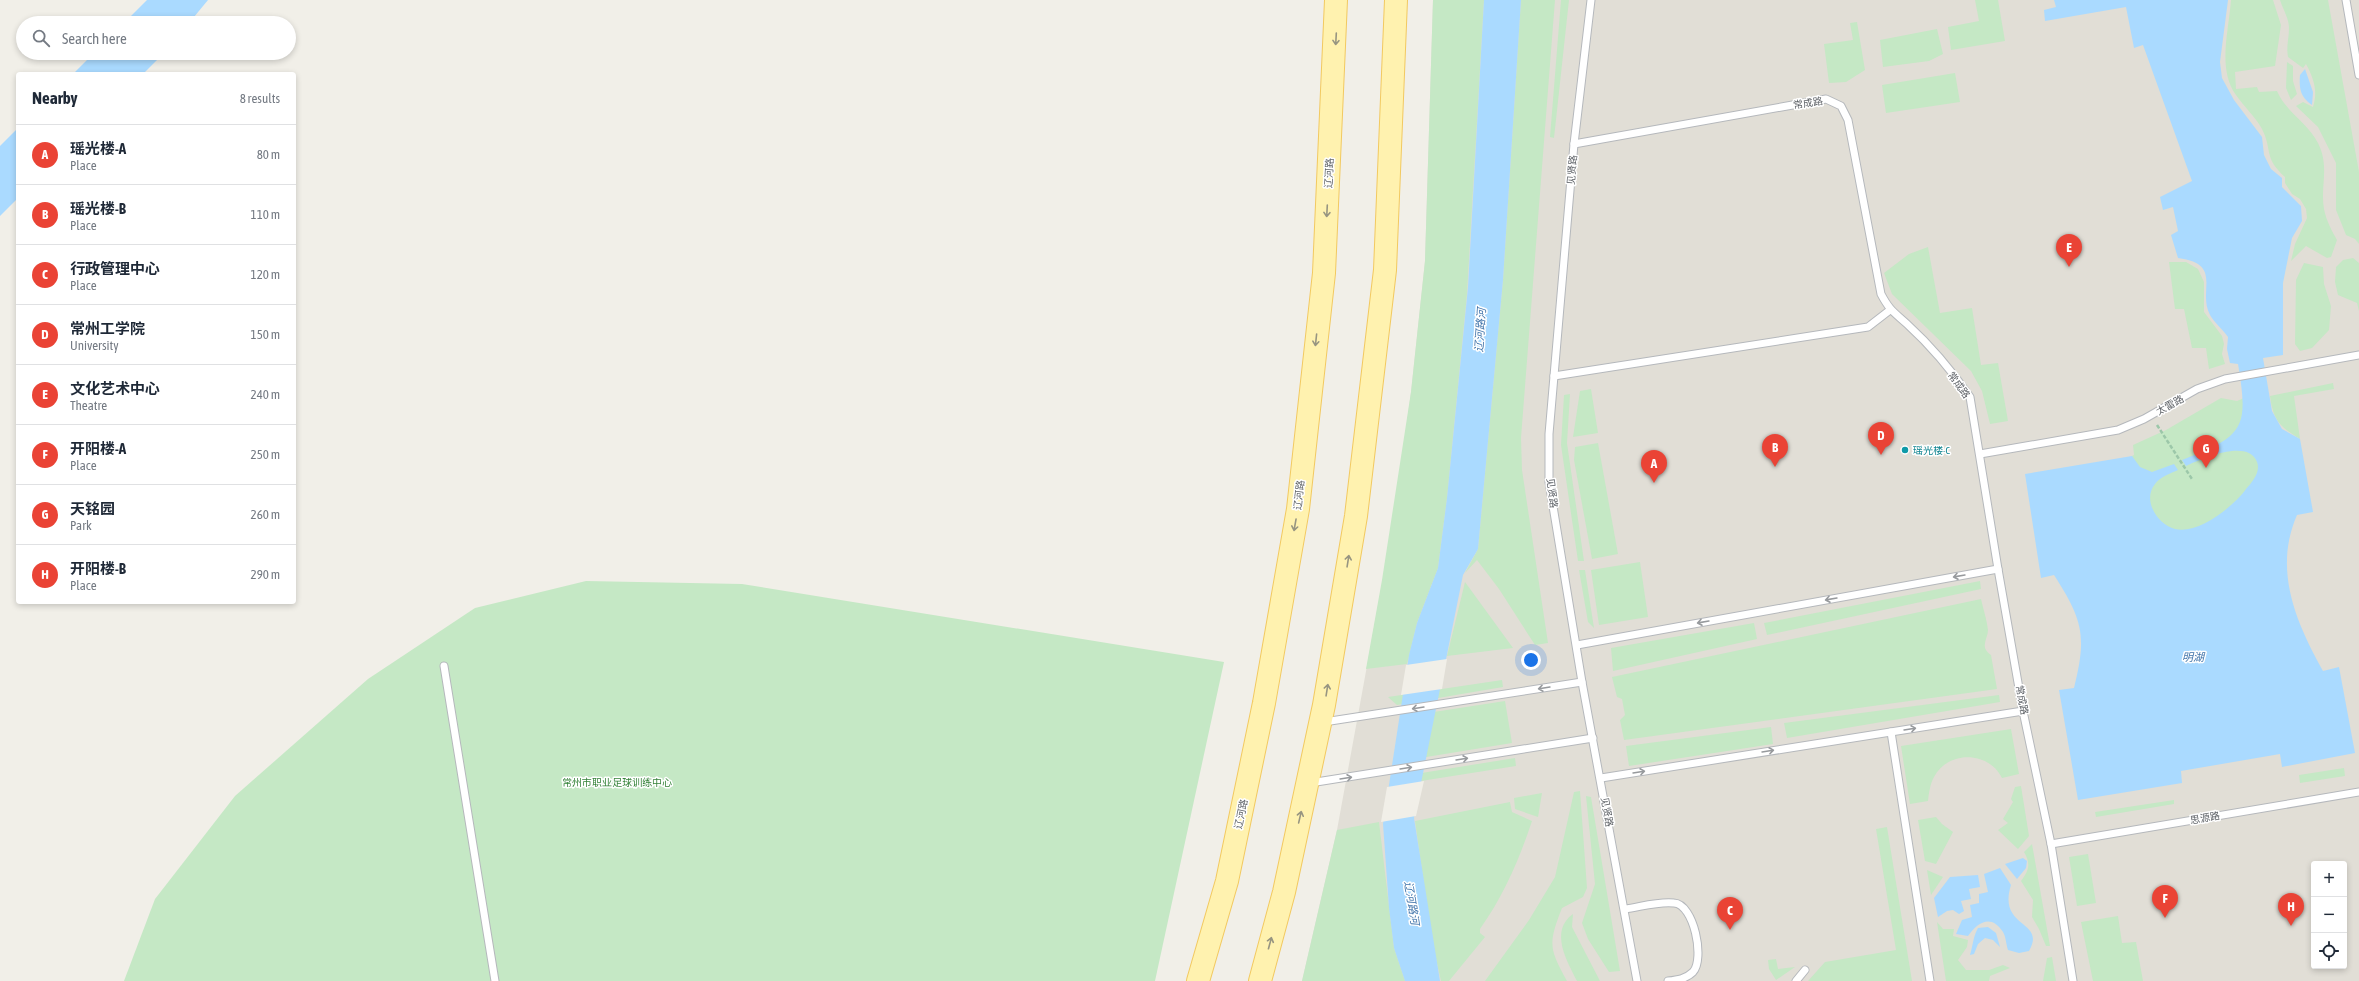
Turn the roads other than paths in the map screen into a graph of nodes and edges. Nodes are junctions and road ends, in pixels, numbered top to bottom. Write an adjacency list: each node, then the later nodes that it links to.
1 (1336, 0): 27 (main road, 辽河路, one-way to 27)
2 (1396, 0): 16 (main road, one-way to 2)
3 (1591, 0): 6 (lane, 见贤路)
4 (2346, 0): 5 (lane)
5 (2359, 75)
6 (1574, 144): 7 (lane, 常成路); 9 (lane, 见贤路)
7 (1890, 310): 9 (lane); 10 (lane, 常成路)
8 (2359, 355): 10 (lane, 太雷路)
9 (1554, 376): 12 (lane, 见贤路)
10 (1980, 454): 11 (lane, 常成路)
11 (1998, 569): 12 (lane, one-way to 12); 15 (lane, 常成路)
12 (1576, 645): 14 (lane, 见贤路)
13 (444, 666): 26 (lane)
14 (1582, 682): 16 (lane, one-way to 16); 18 (lane, 见贤路)
15 (2023, 712): 17 (lane, one-way to 15); 22 (lane, 常成路)
16 (1320, 723): 20 (main road)
17 (1891, 732): 19 (lane, one-way to 17); 32 (lane)
18 (1593, 738): 19 (lane, 见贤路); 20 (lane, one-way to 18)
19 (1601, 778): 23 (lane, 见贤路)
20 (1308, 784): 28 (main road, one-way to 20)
21 (2359, 792): 22 (lane, 思源路)
22 (2051, 844): 33 (lane, 常成路)
23 (1624, 909): 25 (lane); 29 (lane, 见贤路)
24 (1805, 970): 31 (lane)
25 (1680, 980): 30 (lane)
26 (496, 981)
27 (1198, 981)
28 (1260, 981)
29 (1638, 981)
30 (1668, 981)
31 (1796, 981)
32 (1930, 981)
33 (2073, 981)

